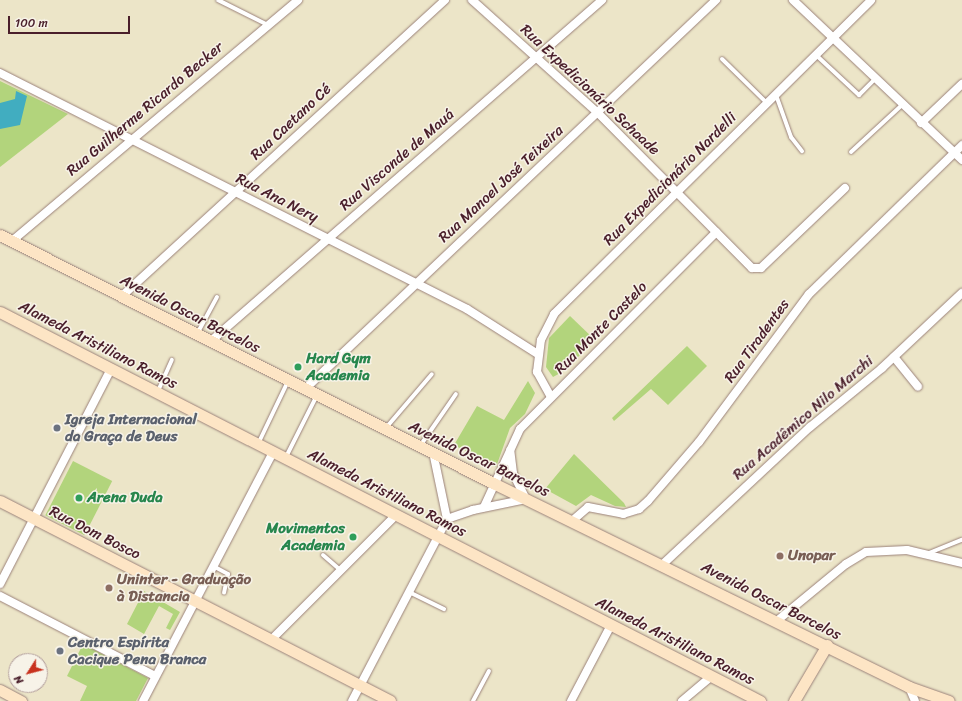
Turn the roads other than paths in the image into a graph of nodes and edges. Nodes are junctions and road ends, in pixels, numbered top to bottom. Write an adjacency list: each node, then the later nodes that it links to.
1 (218, 0): 9 (lane)
2 (298, 0): 9 (street, Rua Guilherme Ricardo Becker)
3 (445, 0): 29 (street, Rua Caetano Cé)
4 (472, 0): 12 (street, Rua Expedicionário Schaade)
5 (602, 0): 12 (street, Rua Visconde de Mauá)
6 (716, 0): 20 (street, Rua Manoel José Teixeira)
7 (793, 0): 10 (street)
8 (872, 0): 10 (street, Rua Expedicionário Nardelli)
9 (268, 25): 22 (street, Rua Guilherme Ricardo Becker)
10 (832, 39): 11 (street, Rua Expedicionário Nardelli); 15 (street)
11 (816, 55): 15 (lane); 17 (street, Rua Expedicionário Nardelli)
12 (537, 57): 20 (street, Rua Expedicionário Schaade); 33 (street, Rua Visconde de Mauá)
13 (722, 59): 18 (lane)
14 (0, 73): 22 (street, Rua Ana Nery)
15 (874, 80): 19 (street)
16 (962, 84): 21 (street)
17 (776, 94): 18 (street, Rua Expedicionário Nardelli); 24 (lane)
18 (767, 103): 30 (street, Rua Expedicionário Nardelli)
19 (902, 105): 21 (street); 25 (lane)
20 (597, 112): 30 (street, Rua Expedicionário Schaade); 35 (street, Rua Manoel José Teixeira)
21 (921, 123): 26 (street)
22 (130, 139): 29 (street, Rua Ana Nery); 34 (street, Rua Guilherme Ricardo Becker)
23 (962, 145): 26 (street, Rua Tiradentes)
24 (802, 151)
25 (851, 152)
26 (954, 153): 27 (street); 68 (street, Rua Tiradentes)
27 (962, 160)
28 (845, 188): 31 (street, Rua Expedicionário Schaade)
29 (235, 192): 33 (street, Rua Ana Nery); 37 (street, Rua Caetano Cé)
30 (676, 192): 31 (street, Rua Expedicionário Schaade); 42 (street, Rua Expedicionário Nardelli)
31 (716, 232): 53 (street, Rua Monte Castelo)
32 (0, 235): 34 (main road, Avenida Oscar Barcelos)
33 (328, 239): 35 (street, Rua Ana Nery); 41 (street, Rua Visconde de Mauá)
34 (12, 241): 37 (main road, Avenida Oscar Barcelos)
35 (416, 283): 42 (street, Rua Ana Nery); 49 (street, Rua Manoel José Teixeira)
36 (962, 293): 43 (street, Rua Acadêmico Nilo Marchi)
37 (122, 296): 40 (main road, Avenida Oscar Barcelos)
38 (217, 297): 40 (lane)
39 (0, 312): 45 (main road, Alameda Aristiliano Ramos)
40 (196, 334): 41 (main road, Avenida Oscar Barcelos)
41 (211, 341): 47 (main road, Avenida Oscar Barcelos)
42 (538, 354): 53 (street, Rua Expedicionário Nardelli)
43 (894, 357): 48 (street); 74 (street, Rua Acadêmico Nilo Marchi)
44 (172, 360): 50 (lane)
45 (111, 369): 50 (main road, Alameda Aristiliano Ramos); 66 (street)
46 (432, 374): 54 (lane)
47 (288, 380): 49 (main road, Avenida Oscar Barcelos); 55 (lane)
48 (918, 388)
49 (305, 389): 52 (main road, Avenida Oscar Barcelos)
50 (157, 392): 55 (main road, Alameda Aristiliano Ramos)
51 (456, 394): 56 (lane)
52 (317, 395): 54 (main road, Avenida Oscar Barcelos); 60 (lane)
53 (551, 397): 57 (street, Rua Monte Castelo)
54 (385, 429): 56 (main road, Avenida Oscar Barcelos)
55 (258, 444): 58 (main road, Alameda Aristiliano Ramos)
56 (420, 446): 59 (main road, Avenida Oscar Barcelos)
57 (510, 447): 61 (street, Rua Monte Castelo); 62 (street)
58 (273, 452): 60 (main road, Alameda Aristiliano Ramos); 75 (street)
59 (433, 452): 61 (main road, Avenida Oscar Barcelos); 67 (street)
60 (286, 458): 65 (main road, Alameda Aristiliano Ramos)
61 (493, 483): 62 (main road, Avenida Oscar Barcelos); 64 (street, Rua Monte Castelo)
62 (526, 499): 64 (street); 68 (main road, Avenida Oscar Barcelos)
63 (0, 501): 66 (main road, Rua Dom Bosco)
64 (484, 507): 67 (street)
65 (396, 515): 69 (main road, Alameda Aristiliano Ramos); 76 (street)
66 (34, 518): 77 (street); 81 (main road, Rua Dom Bosco)
67 (447, 519): 69 (street)
68 (572, 522): 74 (main road, Avenida Oscar Barcelos)
69 (438, 536): 78 (street); 84 (main road, Alameda Aristiliano Ramos)
70 (962, 540): 71 (lane)
71 (929, 553): 73 (street); 83 (street)
72 (323, 556): 76 (lane)
73 (962, 563)
74 (663, 564): 83 (main road, Avenida Oscar Barcelos)
75 (213, 566): 79 (lane); 81 (street)
76 (340, 570): 85 (street)
77 (0, 584)
78 (409, 592): 82 (lane); 90 (street)
79 (224, 593)
80 (0, 596): 88 (street)
81 (194, 601): 85 (main road, Rua Dom Bosco); 88 (street)
82 (444, 609)
83 (778, 620): 86 (main road, Avenida Oscar Barcelos)
84 (611, 625): 89 (main road, Alameda Aristiliano Ramos); 98 (street)
85 (271, 640): 90 (main road, Rua Dom Bosco)
86 (827, 645): 91 (main road, Avenida Oscar Barcelos); 101 (main road)
87 (489, 671): 97 (lane)
88 (155, 676): 94 (street)
89 (712, 676): 99 (street); 100 (main road, Alameda Aristiliano Ramos)
90 (360, 686): 95 (street); 96 (main road, Rua Dom Bosco)
91 (909, 687): 102 (street); 103 (main road, Avenida Oscar Barcelos)
92 (0, 690): 93 (main road)
93 (21, 701)
94 (143, 701)
95 (352, 701)
96 (390, 701)
97 (473, 701)
98 (571, 701)
99 (682, 701)
100 (760, 701)
101 (794, 701)
102 (915, 701)
103 (949, 701)

